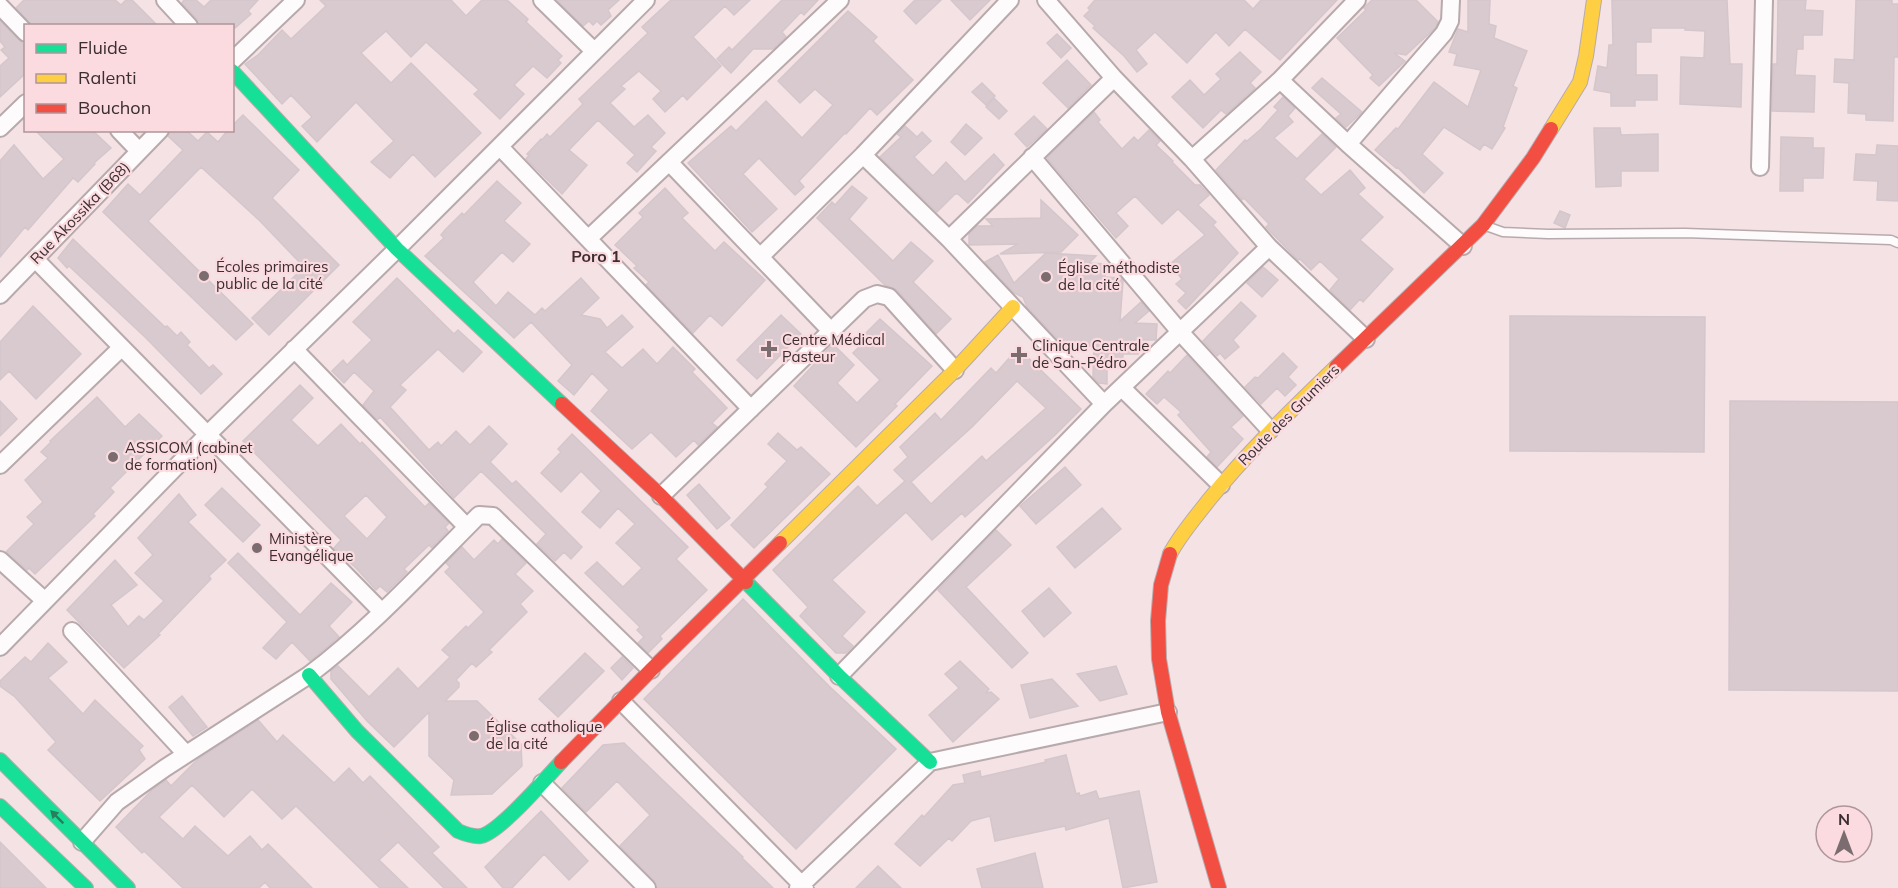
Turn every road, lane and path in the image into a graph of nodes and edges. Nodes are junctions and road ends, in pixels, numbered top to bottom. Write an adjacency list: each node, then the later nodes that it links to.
1 (165, 0): 13 (street)
2 (296, 0): 16 (street)
3 (542, 0): 15 (street)
4 (646, 0): 15 (street)
5 (840, 0): 30 (street)
6 (1010, 0): 27 (street)
7 (1046, 0): 18 (street)
8 (1357, 0): 19 (street)
9 (1451, 0): 24 (street)
10 (1594, 0): 32 (street, Route des Grumiers)
11 (1764, 0): 31 (street)
12 (0, 6): 14 (street)
13 (187, 24)
14 (24, 31)
15 (594, 51): 25 (street)
16 (234, 59)
17 (234, 73): 38 (street)
18 (1114, 78): 28 (street); 29 (street)
19 (1280, 80): 24 (street); 29 (street)
20 (24, 105): 21 (street)
21 (0, 128)
22 (121, 132): 26 (street)
23 (158, 132): 26 (street, Rue Akossika (B68))
24 (1347, 144): 36 (street)
25 (500, 147): 33 (street); 38 (street)
26 (139, 151): 40 (street, Rue Akossika (B68))
27 (862, 155): 34 (street); 39 (street)
28 (1032, 157): 34 (street); 44 (street)
29 (1192, 159): 37 (street)
30 (669, 162): 33 (street); 39 (street)
31 (1760, 167)
32 (1483, 225): 35 (lane); 36 (street, Route des Grumiers)
33 (589, 238): 51 (street)
34 (949, 239): 42 (street)
35 (1898, 243)
36 (1463, 246): 45 (street, Route des Grumiers)
37 (1269, 247): 44 (street); 45 (street)
38 (397, 249): 47 (street); 56 (street)
39 (760, 257): 43 (street)
40 (36, 260): 41 (street, Rue Akossika (B68)); 46 (street)
41 (0, 295)
42 (1013, 307): 48 (street); 50 (street)
43 (830, 330): 48 (street); 51 (street)
44 (1181, 333): 49 (street); 52 (street)
45 (1366, 339): 52 (street, Route des Grumiers)
46 (121, 348): 53 (street); 54 (street)
47 (294, 349): 53 (street); 57 (street)
48 (955, 370): 59 (street)
49 (1122, 388): 50 (street); 55 (street)
50 (1104, 404): 66 (street)
51 (751, 409): 56 (street)
52 (1270, 430): 55 (street, Route des Grumiers)
53 (208, 434): 60 (street); 61 (street)
54 (0, 465)
55 (1221, 485): 68 (street, Route des Grumiers)
56 (661, 496): 59 (street)
57 (467, 527): 61 (street); 64 (street)
58 (0, 560): 60 (street)
59 (744, 578): 64 (street); 66 (street)
60 (44, 600): 63 (street)
61 (382, 612): 65 (street)
62 (72, 631): 69 (street)
63 (0, 647)
64 (651, 670): 67 (street)
65 (309, 675): 69 (street); 72 (street)
66 (839, 676): 71 (street)
67 (621, 701): 72 (street); 75 (street)
68 (1168, 712): 71 (street); 79 (street, Route des Grumiers)
69 (186, 754): 74 (street)
70 (0, 760): 74 (street, one-way to 70)
71 (930, 762): 75 (street)
72 (542, 783): 78 (street)
73 (0, 806): 76 (street)
74 (82, 842): 77 (street)
75 (802, 887)
76 (86, 888)
77 (128, 888)
78 (647, 888)
79 (1219, 888)

